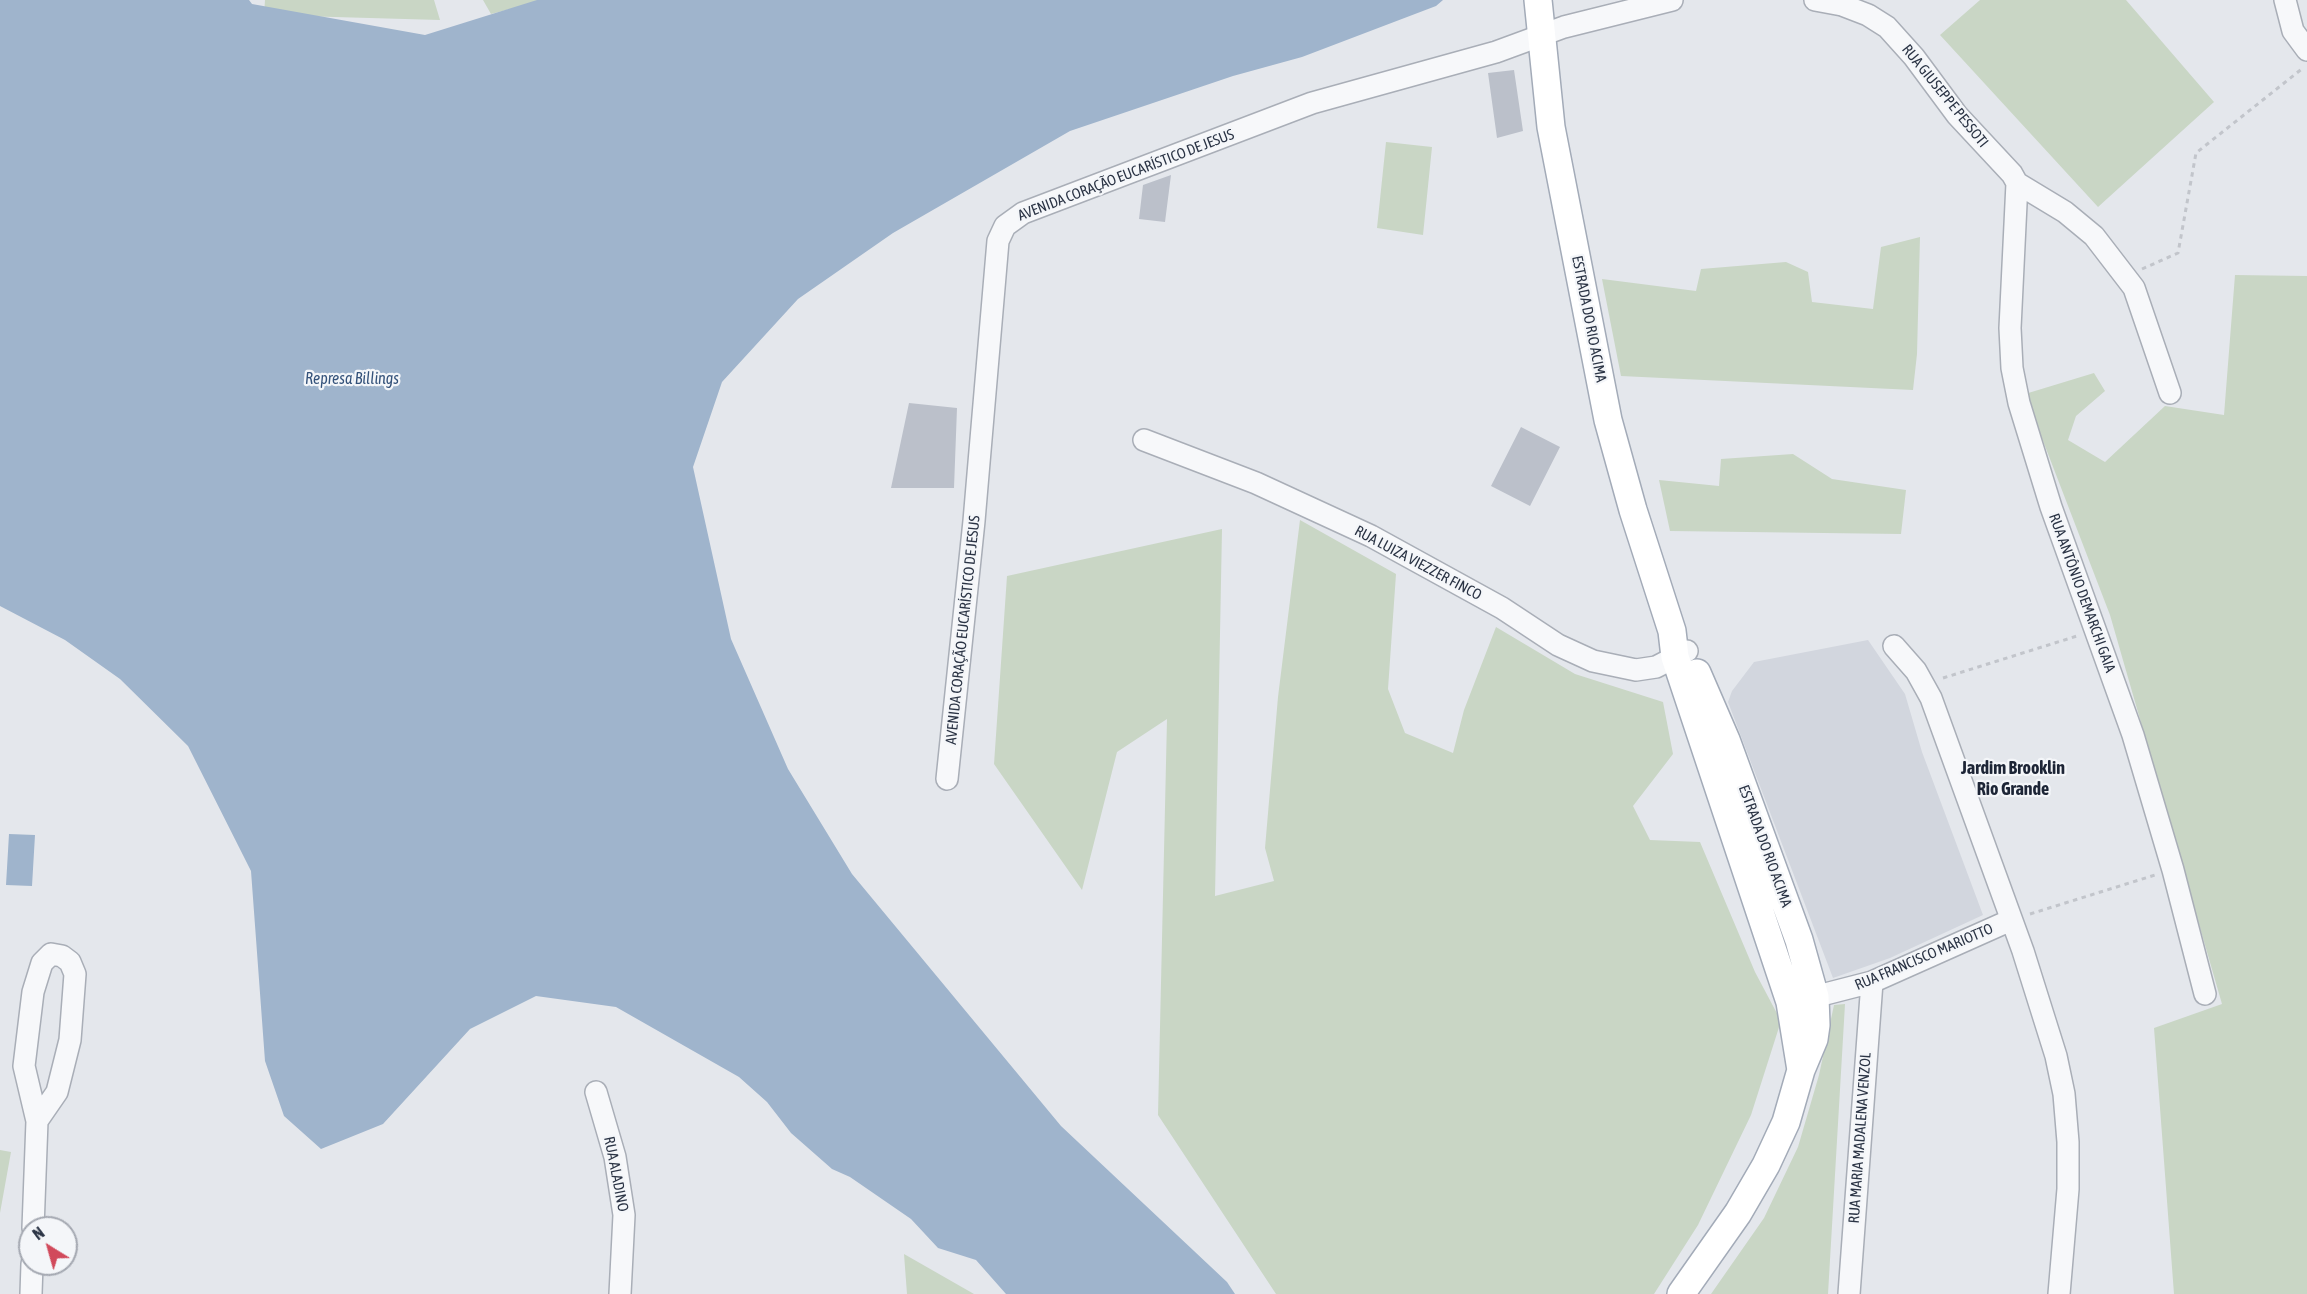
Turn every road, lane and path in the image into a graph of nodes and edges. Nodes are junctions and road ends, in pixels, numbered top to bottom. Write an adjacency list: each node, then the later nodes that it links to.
1 (1538, 0): 5 (main road, ESTRADA DO RIO ACIMA)
2 (1672, 0): 5 (street)
3 (1815, 0): 8 (street, RUA GIUSEPPE PESSOTI)
4 (2285, 0): 6 (street)
5 (1540, 36): 13 (main road, ESTRADA DO RIO ACIMA); 16 (street, AVENIDA CORAÇÃO EUCARÍSTICO DE JESUS)
6 (2307, 50)
7 (2307, 65): 9 (path)
8 (2017, 183): 9 (street, RUA GIUSEPPE PESSOTI); 17 (street, RUA ANTÔNIO DEMARCHI GAIA)
9 (2127, 275): 10 (street, RUA GIUSEPPE PESSOTI)
10 (2170, 393)
11 (1144, 440): 13 (street, RUA LUIZA VIEZZER FINCO)
12 (2080, 635): 15 (path)
13 (1678, 646): 21 (main road, ESTRADA DO RIO ACIMA)
14 (1894, 646): 15 (street, RUA FRANCISCO MARIOTTO)
15 (1924, 684): 18 (street, RUA FRANCISCO MARIOTTO)
16 (947, 779)
17 (2173, 870): 18 (path); 20 (street, RUA ANTÔNIO DEMARCHI GAIA)
18 (2011, 920): 19 (street, RUA FRANCISCO MARIOTTO); 30 (street)
19 (1872, 982): 21 (street, RUA FRANCISCO MARIOTTO); 29 (street, RUA MARIA MADALENA VENZOL)
20 (2205, 994)
21 (1803, 1000): 28 (main road, ESTRADA DO RIO ACIMA)
22 (596, 1092): 27 (street, RUA ALADINO)
23 (37, 1121): 23 (street); 24 (street)
24 (33, 1216)
25 (32, 1276): 26 (street)
26 (31, 1294)
27 (620, 1294)
28 (1681, 1294)
29 (1849, 1294)
30 (2059, 1294)

